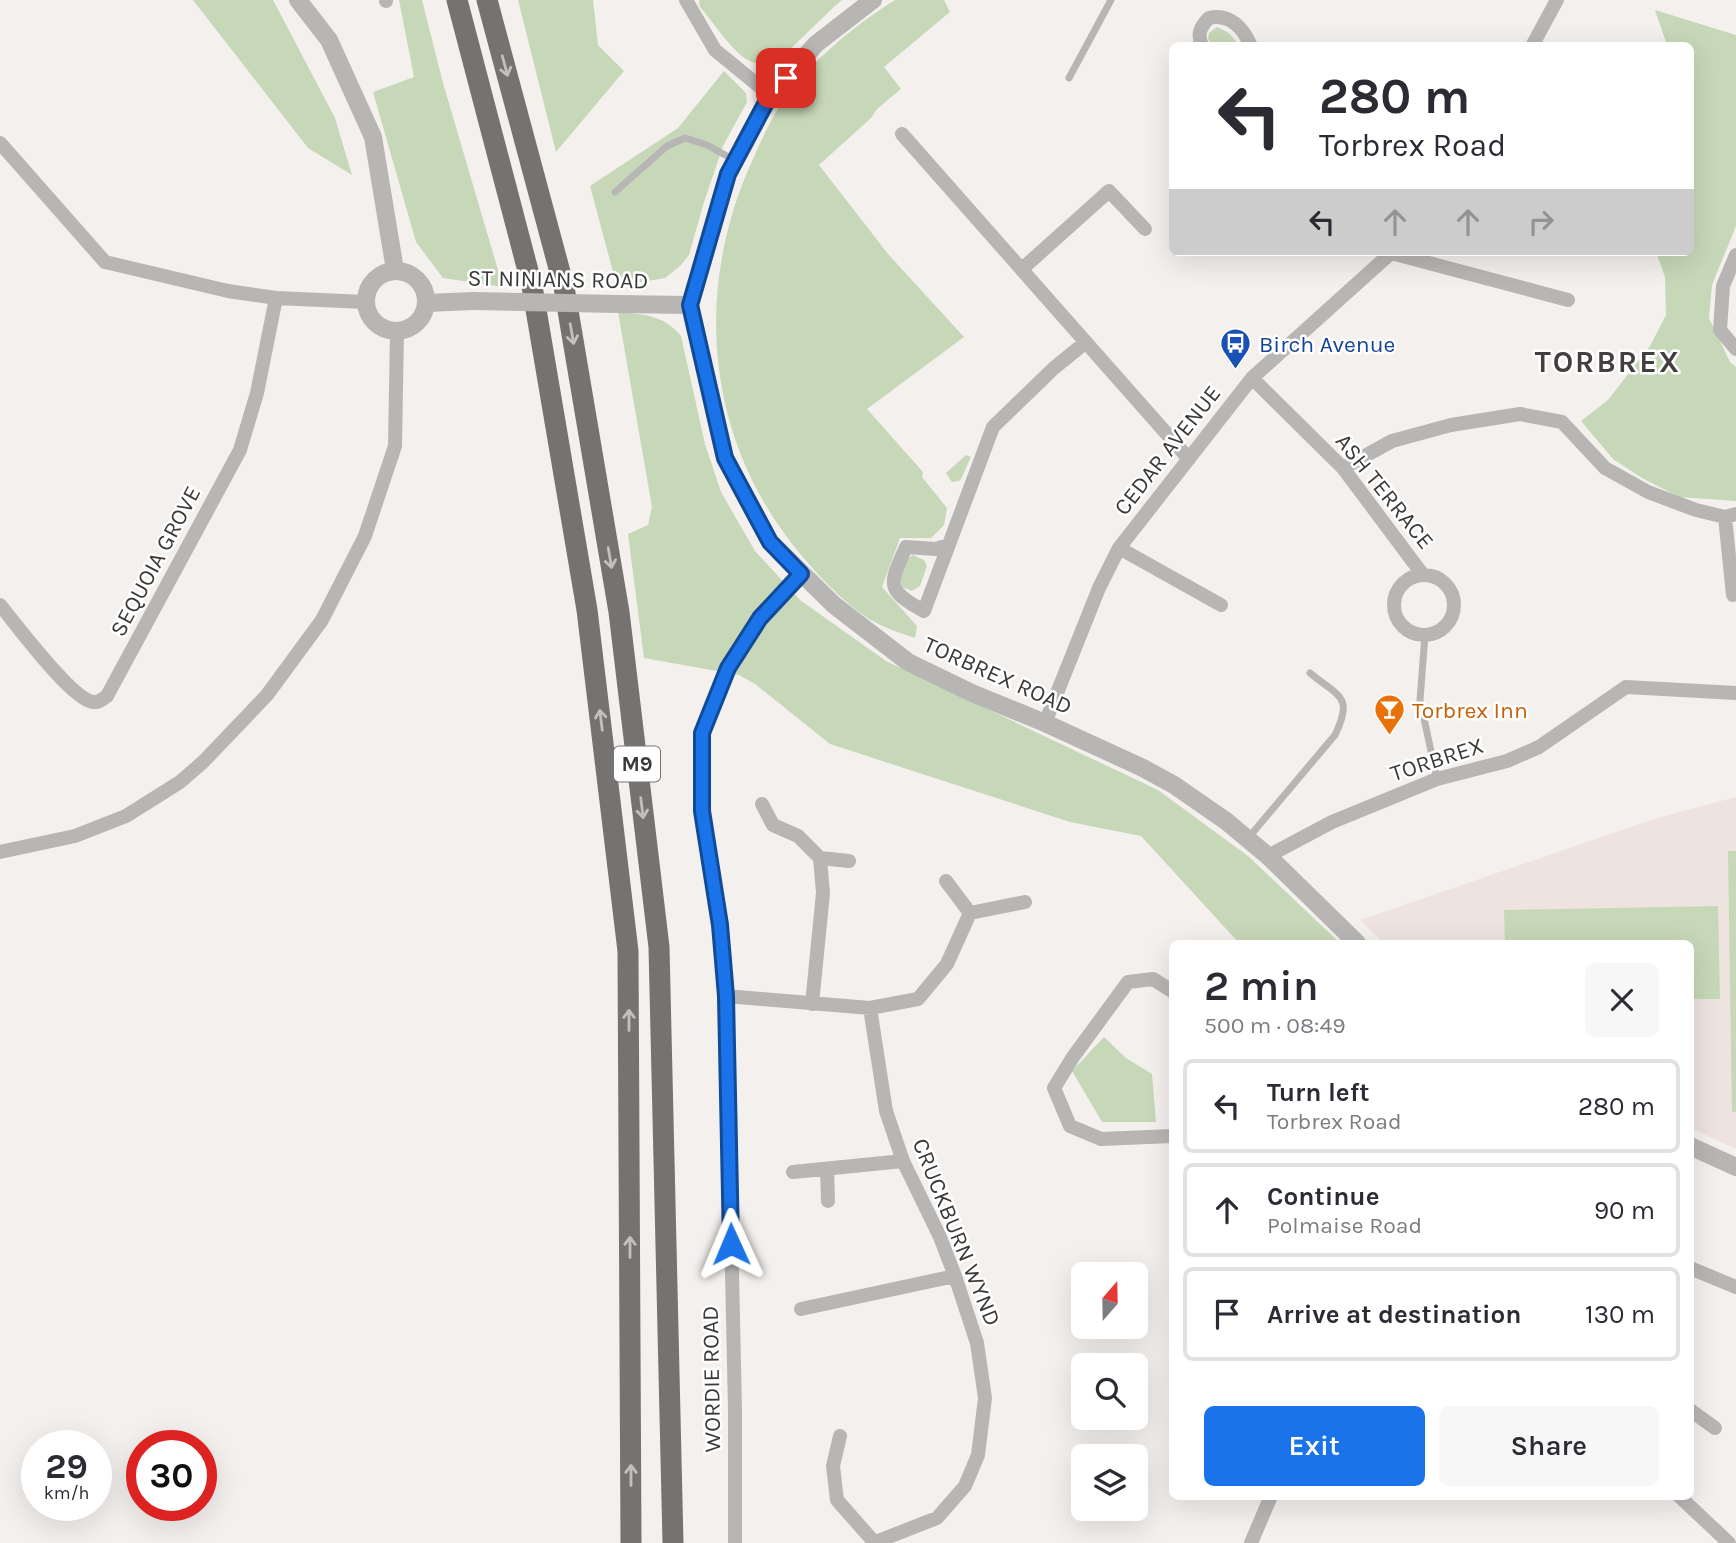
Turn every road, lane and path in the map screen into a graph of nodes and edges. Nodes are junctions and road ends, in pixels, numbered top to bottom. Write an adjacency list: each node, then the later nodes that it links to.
1 (298, 0): 21 (street)
2 (457, 0): 78 (highway, M9, one-way to 2)
3 (487, 0): 79 (highway, M9, one-way to 79)
4 (686, 0): 12 (street)
5 (873, 0): 12 (street)
6 (1111, 0): 11 (lane)
7 (1555, 1): 10 (street)
8 (1201, 42): 9 (street)
9 (1249, 42)
10 (1534, 42)
11 (1069, 78)
12 (770, 95): 15 (street)
13 (902, 134): 22 (street)
14 (0, 143): 23 (street)
15 (735, 161): 16 (lane); 27 (street)
16 (615, 192)
17 (1145, 229): 22 (street)
18 (1736, 255): 30 (street)
19 (1387, 256): 31 (street, CEDAR AVENUE)
20 (1406, 256): 24 (street)
21 (395, 270): 25 (street); 26 (street)
22 (1022, 270): 29 (street)
23 (276, 299): 25 (street); 40 (street, SEQUOIA GROVE)
24 (1568, 300)
25 (365, 302): 28 (street)
26 (426, 303): 27 (street, ST NINIANS ROAD, bridge); 28 (street)
27 (690, 305): 37 (street, TORBREX ROAD)
28 (397, 331): 49 (street)
29 (1086, 342): 32 (street); 35 (street)
30 (1736, 349)
31 (1252, 378): 32 (street, CEDAR AVENUE); 33 (street, ASH TERRACE)
32 (1189, 459): 36 (street, CEDAR AVENUE)
33 (1343, 468): 34 (street); 38 (street, ASH TERRACE)
34 (1731, 515): 39 (street)
35 (948, 545): 35 (street)
36 (1119, 548): 41 (street); 45 (street, CEDAR AVENUE)
37 (801, 574): 45 (street, TORBREX ROAD); 58 (street, WORDIE ROAD)
38 (1423, 575): 42 (street); 42 (street)
39 (1733, 595)
40 (0, 604)
41 (1221, 606)
42 (1425, 635): 46 (lane)
43 (1310, 673): 48 (lane)
44 (1736, 693): 46 (street, TORBREX)
45 (1045, 723): 48 (street, TORBREX ROAD)
46 (1437, 779): 50 (street, TORBREX)
47 (762, 804): 51 (street)
48 (1247, 839): 50 (street, TORBREX ROAD)
49 (0, 852)
50 (1268, 856): 56 (street, TORBREX ROAD)
51 (820, 858): 52 (street); 59 (street)
52 (849, 861)
53 (946, 881): 55 (street)
54 (1024, 902): 55 (street)
55 (971, 913): 60 (street)
56 (1354, 940)
57 (1169, 989): 61 (street)
58 (726, 996): 59 (street); 80 (street, WORDIE ROAD)
59 (812, 1004): 60 (street)
60 (870, 1008): 63 (street, CRUCKBURN WYND)
61 (1169, 1136)
62 (1694, 1148): 64 (street)
63 (903, 1161): 65 (street); 69 (street, CRUCKBURN WYND)
64 (1736, 1167)
65 (827, 1169): 66 (street); 67 (street)
66 (793, 1172)
67 (828, 1201)
68 (1694, 1270): 70 (street)
69 (955, 1276): 71 (street); 77 (street, CRUCKBURN WYND)
70 (1736, 1287)
71 (801, 1309)
72 (1694, 1413): 73 (street)
73 (1715, 1428)
74 (840, 1436): 77 (street)
75 (1269, 1500): 81 (street)
76 (1683, 1500): 82 (street)
77 (874, 1542)
78 (631, 1543)
79 (673, 1543)
80 (735, 1543)
81 (1251, 1543)
82 (1729, 1543)

